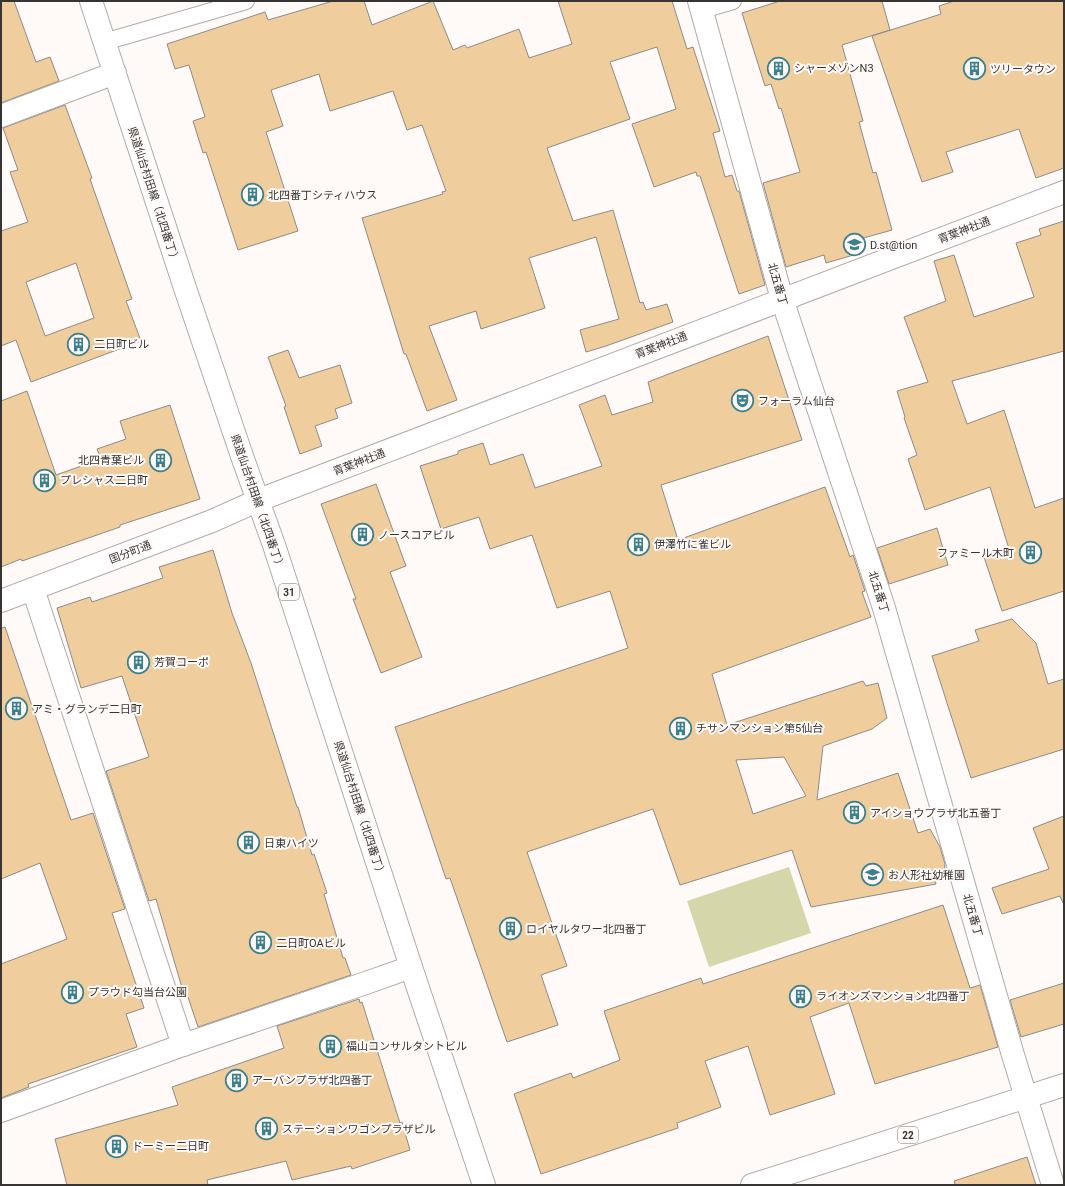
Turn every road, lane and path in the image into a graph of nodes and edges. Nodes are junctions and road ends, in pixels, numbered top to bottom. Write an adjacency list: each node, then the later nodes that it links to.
1 (91, 1): 5 (street, 県道仙台村田線（北四番丁） / 31)
2 (246, 1): 5 (lane)
3 (733, 1): 4 (lane)
4 (700, 6): 9 (street, 北五番丁)
5 (104, 42): 6 (street, 県道仙台村田線（北四番丁） / 31)
6 (115, 73): 7 (street); 10 (street, 県道仙台村田線（北四番丁） / 31)
7 (1, 116)
8 (1064, 192): 9 (street, 青葉神社通)
9 (782, 299): 10 (street, 青葉神社通); 16 (street, 北五番丁)
10 (259, 500): 11 (street, 国分町通); 13 (street, 県道仙台村田線（北四番丁） / 31)
11 (34, 589): 12 (street, 国分町通); 14 (street)
12 (1, 601)
13 (411, 967): 14 (street); 18 (street, 県道仙台村田線（北四番丁） / 31)
14 (184, 1045): 17 (street)
15 (1064, 1085): 16 (street, 22)
16 (1026, 1097): 19 (street, 22); 20 (street, 北五番丁)
17 (1, 1111)
18 (484, 1185)
19 (752, 1185)
20 (1053, 1185)

